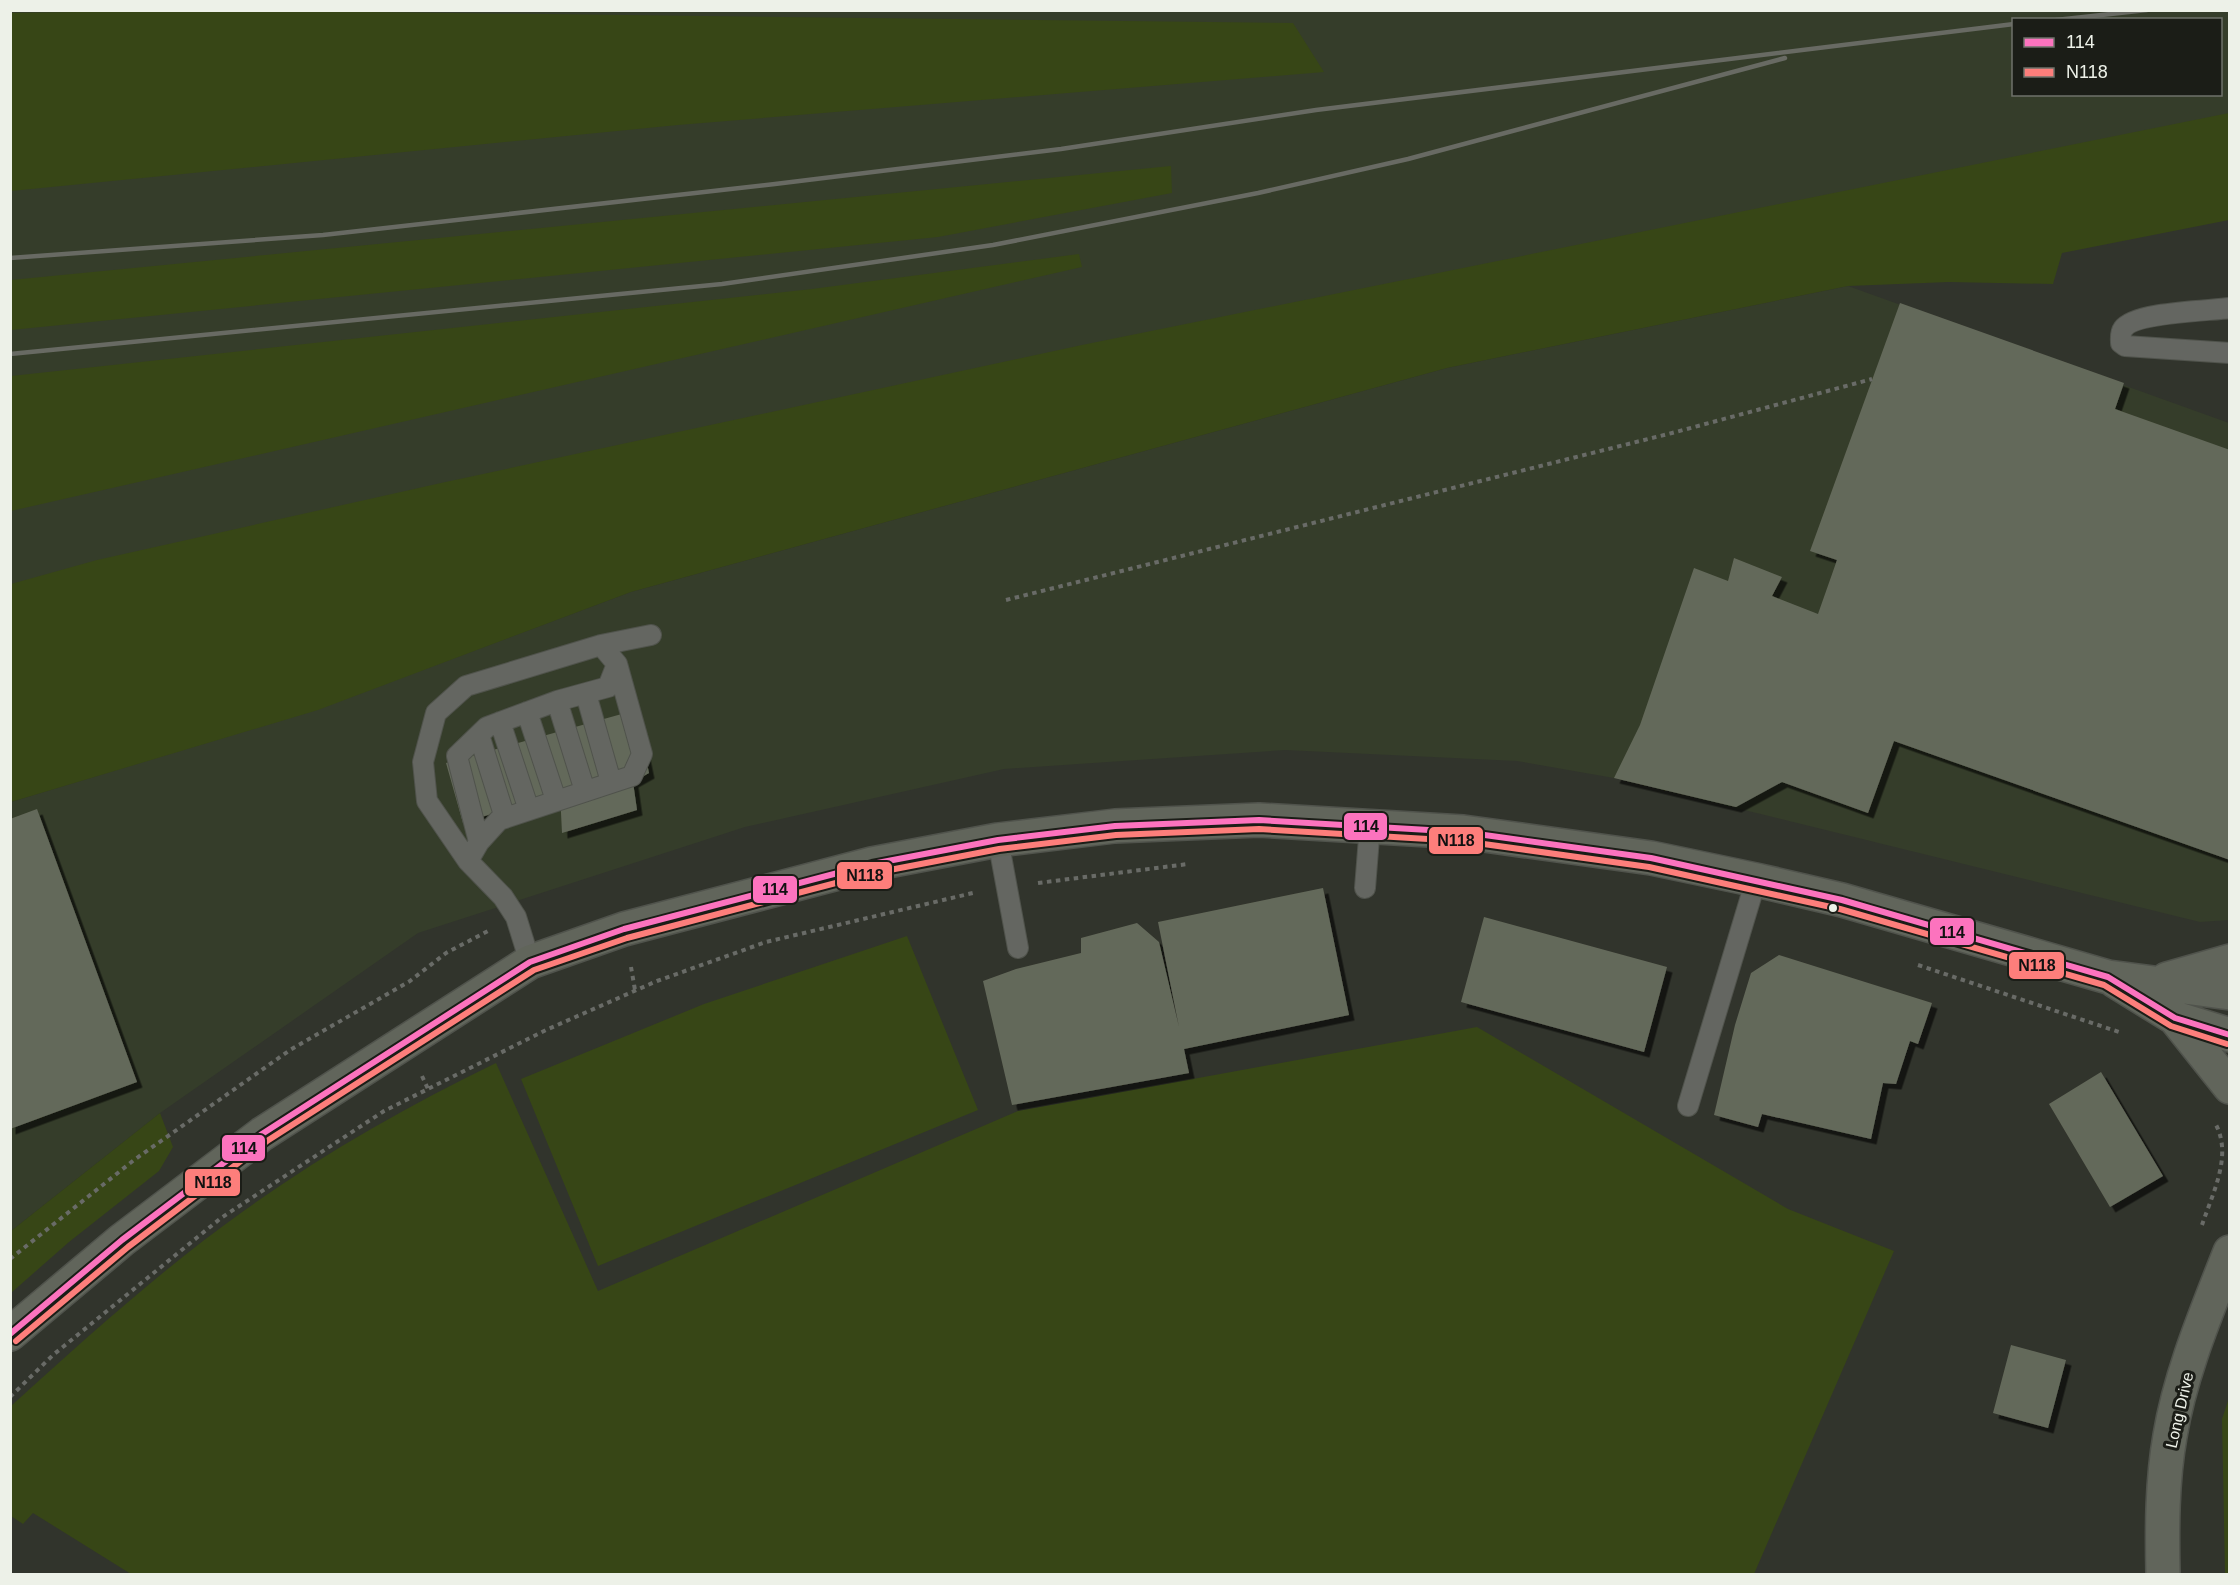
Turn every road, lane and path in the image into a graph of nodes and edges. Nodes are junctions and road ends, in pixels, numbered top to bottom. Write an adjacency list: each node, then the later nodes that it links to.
1 (2229, 308): 2 (lane)
2 (2229, 353)
3 (1872, 379): 4 (path)
4 (1006, 600)
5 (651, 635): 6 (lane)
6 (601, 645): 7 (lane); 21 (lane)
7 (617, 664): 8 (lane); 13 (lane)
8 (586, 694): 9 (lane); 13 (lane)
9 (557, 701): 10 (lane); 14 (lane)
10 (527, 712): 11 (lane); 15 (lane)
11 (500, 722): 12 (lane); 16 (lane)
12 (479, 735): 17 (lane); 20 (lane)
13 (611, 782): 14 (lane)
14 (585, 791): 15 (lane)
15 (555, 800): 16 (lane)
16 (529, 810): 17 (lane)
17 (505, 818): 20 (lane)
18 (1370, 825): 19 (street); 23 (street); 25 (lane)
19 (998, 840): 24 (lane); 29 (street)
20 (479, 842): 21 (lane)
21 (468, 861): 26 (lane)
22 (1191, 864): 24 (path)
23 (1756, 880): 31 (street); 38 (lane)
24 (1006, 887): 27 (lane); 44 (path)
25 (1365, 888)
26 (516, 917): 29 (lane); 42 (path)
27 (1018, 948)
28 (2229, 961): 32 (street)
29 (530, 962): 43 (street)
30 (1917, 964): 35 (path)
31 (2108, 977): 32 (street); 34 (street)
32 (2157, 982): 33 (street)
33 (2229, 993)
34 (2175, 1018): 36 (street); 37 (street)
35 (2129, 1035)
36 (2229, 1035)
37 (2229, 1088)
38 (1688, 1106)
39 (2213, 1119): 40 (path)
40 (2198, 1237)
41 (2229, 1252): 45 (street, Long Drive)
42 (10, 1259)
43 (10, 1334)
44 (10, 1397)
45 (2163, 1575)

